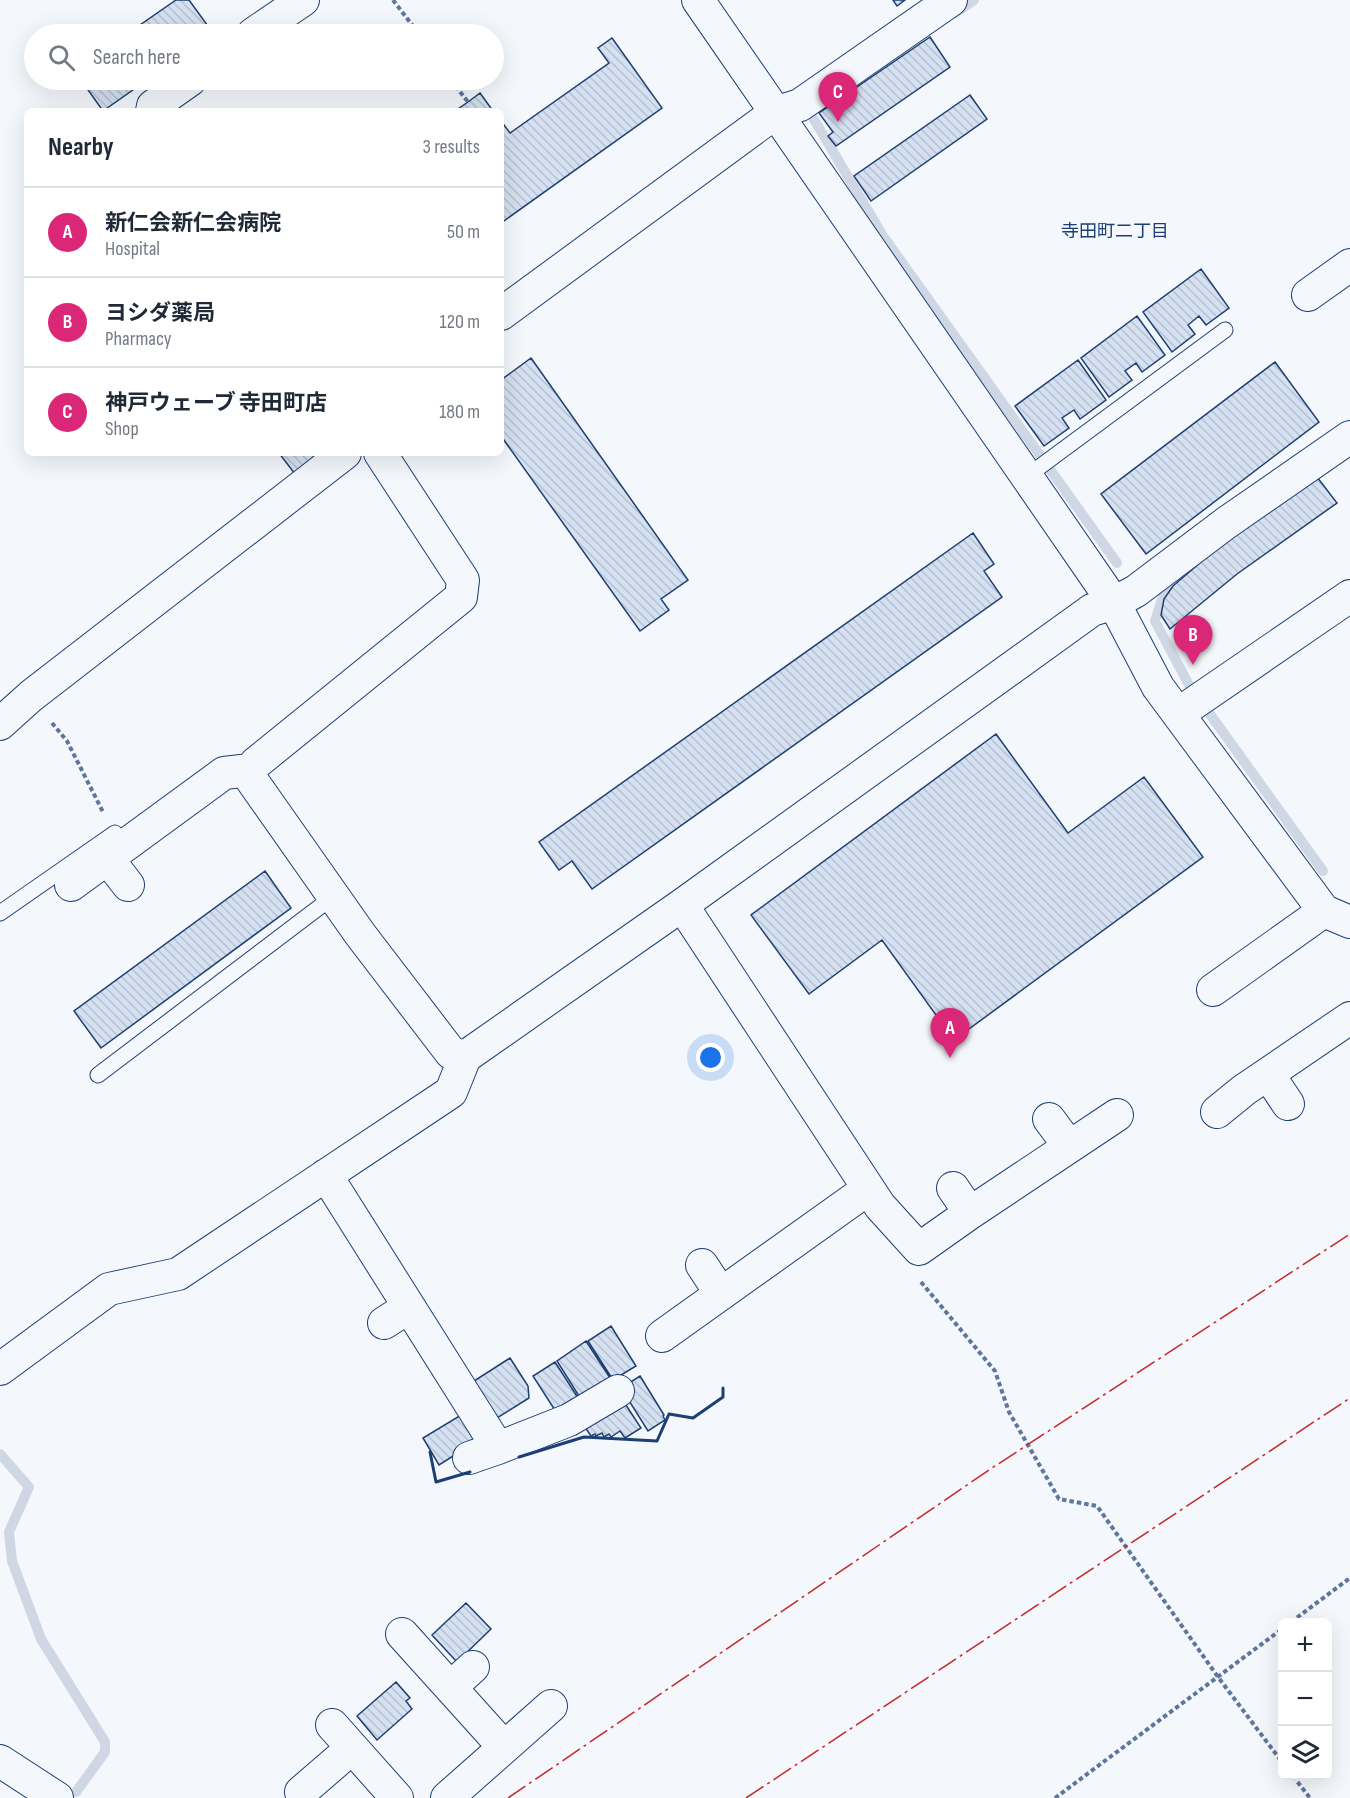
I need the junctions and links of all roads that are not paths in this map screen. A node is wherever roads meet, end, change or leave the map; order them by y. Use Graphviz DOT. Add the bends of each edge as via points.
graph roads {
  1 [pos="303,0"];
  2 [pos="698,0"];
  3 [pos="951,0"];
  4 [pos="268,24"];
  5 [pos="176,90"];
  6 [pos="153,108"];
  7 [pos="775,113"];
  8 [pos="1350,265"];
  9 [pos="1308,296"];
  10 [pos="504,312"];
  11 [pos="1225,330"];
  12 [pos="1350,437"];
  13 [pos="341,456"];
  14 [pos="382,456"];
  15 [pos="1039,467"];
  16 [pos="1350,596"];
  17 [pos="1114,603"];
  18 [pos="1191,705"];
  19 [pos="0,724"];
  20 [pos="250,770"];
  21 [pos="111,846"];
  22 [pos="71,885"];
  23 [pos="128,885"];
  24 [pos="334,896"];
  25 [pos="682,905"];
  26 [pos="0,913"];
  27 [pos="1337,917"];
  28 [pos="1213,990"];
  29 [pos="1350,1018"];
  30 [pos="465,1057"];
  31 [pos="1268,1074"];
  32 [pos="98,1075"];
  33 [pos="1288,1104"];
  34 [pos="1217,1112"];
  35 [pos="1117,1115"];
  36 [pos="1049,1119"];
  37 [pos="1069,1146"];
  38 [pos="326,1175"];
  39 [pos="868,1189"];
  40 [pos="702,1265"];
  41 [pos="721,1294"];
  42 [pos="662,1336"];
  43 [pos="0,1369"];
  44 [pos="618,1391"];
  45 [pos="498,1448"];
  46 [pos="469,1458"];
  47 [pos="402,1634"];
  48 [pos="551,1706"];
  49 [pos="504,1747"];
  50 [pos="0,1761"];
  51 [pos="24,1789"];
  52 [pos="301,1792"];
  53 [pos="57,1798"];
  54 [pos="397,1798"];
  55 [pos="447,1798"];
  1 -- 4 [label="street"];
  2 -- 7 [label="street"];
  3 -- 7 [label="street" via="800,105"];
  5 -- 6 [label="street"];
  7 -- 10 [label="street"];
  7 -- 15 [label="street"];
  8 -- 9 [label="street"];
  11 -- 15 [label="lane"];
  12 -- 17 [label="street"];
  13 -- 19 [label="street"];
  14 -- 20 [label="street" via="463,580 461,597"];
  15 -- 17 [label="street"];
  16 -- 18 [label="street"];
  17 -- 18 [label="street" via="1158,687"];
  17 -- 25 [label="street" via="1092,609"];
  18 -- 27 [label="street"];
  20 -- 21 [label="street" via="224,773"];
  20 -- 24 [label="street" via="251,779"];
  21 -- 22 [label="street"];
  21 -- 23 [label="street"];
  21 -- 26 [label="lane"];
  24 -- 30 [label="street" via="451,1053"];
  24 -- 32 [label="lane"];
  25 -- 30 [label="street"];
  25 -- 39 [label="street"];
  27 -- 28 [label="street"];
  29 -- 31 [label="street"];
  30 -- 38 [label="street" via="451,1092"];
  31 -- 33 [label="street"];
  31 -- 34 [label="street"];
  35 -- 37 [label="street"];
  36 -- 37 [label="street"];
  37 -- 39 [label="street" via="961,1200 919,1249"];
  38 -- 43 [label="street" via="178,1274 109,1289"];
  38 -- 45 [label="street" via="396,1315"];
  39 -- 41 [label="street"];
  40 -- 41 [label="street"];
  41 -- 42 [label="street"];
  44 -- 45 [label="street" via="569,1420"];
  45 -- 46 [label="street"];
  47 -- 49 [label="street" via="462,1677"];
  48 -- 49 [label="street"];
  49 -- 55 [label="street"];
  50 -- 51 [label="street"];
  51 -- 53 [label="street"];
  52 -- 54 [label="street" via="342,1736"];
}
